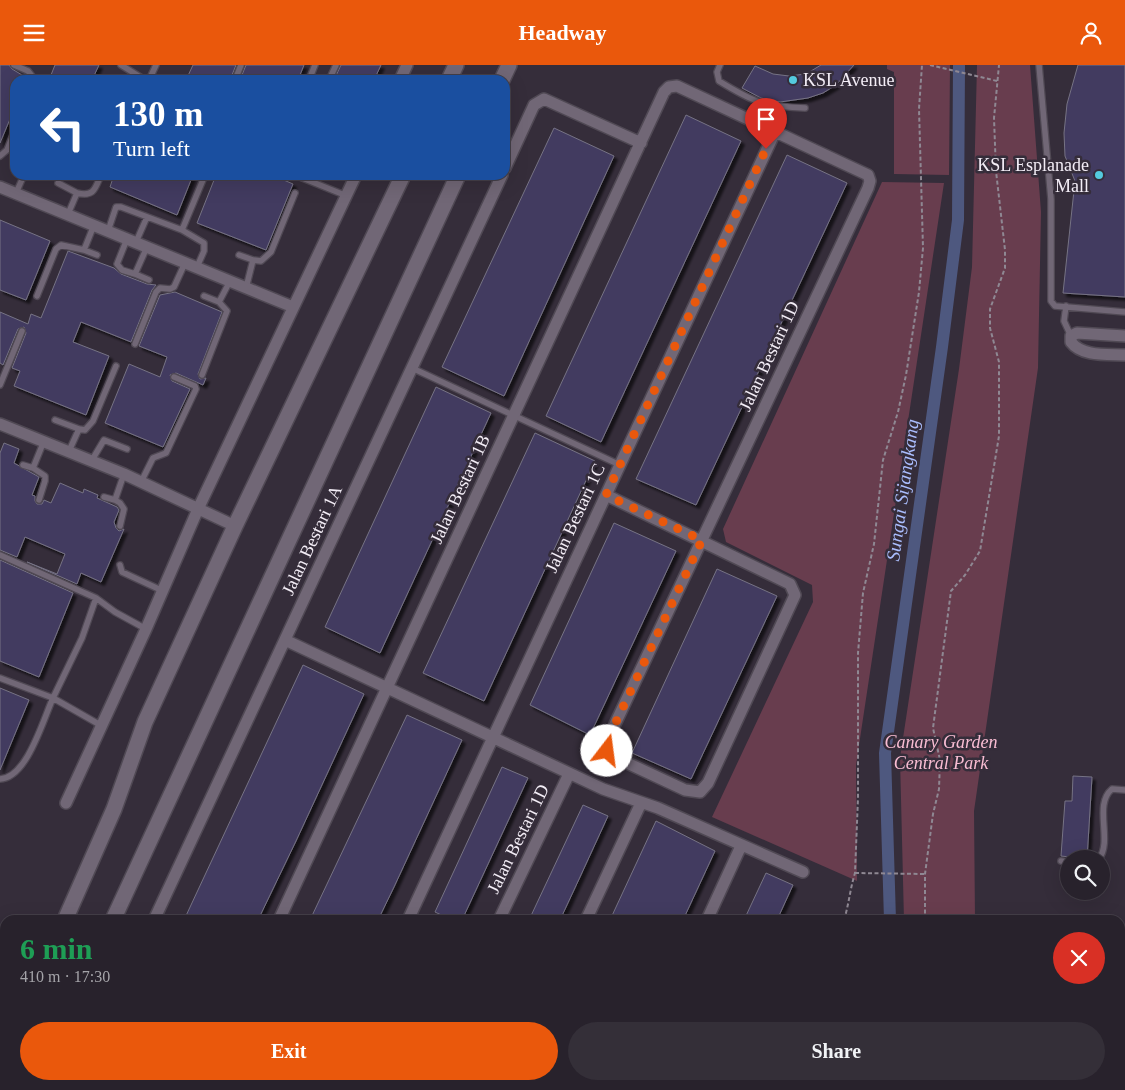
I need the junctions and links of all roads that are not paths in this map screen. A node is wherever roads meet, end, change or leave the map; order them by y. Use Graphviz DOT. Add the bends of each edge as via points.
graph roads {
  1 [pos="14,65"];
  2 [pos="121,65"];
  3 [pos="720,65"];
  4 [pos="1039,65"];
  5 [pos="31,75"];
  6 [pos="137,75"];
  7 [pos="804,108"];
  8 [pos="775,131"];
  9 [pos="10,142"];
  10 [pos="641,143"];
  11 [pos="0,156"];
  12 [pos="510,157"];
  13 [pos="22,180"];
  14 [pos="99,180"];
  15 [pos="203,180"];
  16 [pos="307,180"];
  17 [pos="354,180"];
  18 [pos="401,180"];
  19 [pos="456,180"];
  20 [pos="500,180"];
  21 [pos="58,183"];
  22 [pos="0,187"];
  23 [pos="16,193"];
  24 [pos="77,193"];
  25 [pos="295,193"];
  26 [pos="346,196"];
  27 [pos="68,214"];
  28 [pos="147,217"];
  29 [pos="94,225"];
  30 [pos="182,230"];
  31 [pos="108,231"];
  32 [pos="137,243"];
  33 [pos="84,250"];
  34 [pos="97,255"];
  35 [pos="239,255"];
  36 [pos="253,260"];
  37 [pos="185,263"];
  38 [pos="197,267"];
  39 [pos="135,274"];
  40 [pos="149,280"];
  41 [pos="230,281"];
  42 [pos="246,288"];
  43 [pos="37,296"];
  44 [pos="204,296"];
  45 [pos="219,302"];
  46 [pos="293,307"];
  47 [pos="1066,307"];
  48 [pos="1125,312"];
  49 [pos="22,331"];
  50 [pos="1072,336"];
  51 [pos="1125,336"];
  52 [pos="135,344"];
  53 [pos="1125,355"];
  54 [pos="116,366"];
  55 [pos="412,368"];
  56 [pos="202,375"];
  57 [pos="174,377"];
  58 [pos="0,385"];
  59 [pos="514,415"];
  60 [pos="55,420"];
  61 [pos="0,424"];
  62 [pos="79,429"];
  63 [pos="44,441"];
  64 [pos="127,449"];
  65 [pos="69,451"];
  66 [pos="92,460"];
  67 [pos="23,465"];
  68 [pos="620,465"];
  69 [pos="33,468"];
  70 [pos="124,474"];
  71 [pos="141,482"];
  72 [pos="606,495"];
  73 [pos="104,497"];
  74 [pos="39,500"];
  75 [pos="115,500"];
  76 [pos="198,509"];
  77 [pos="120,526"];
  78 [pos="235,526"];
  79 [pos="702,540"];
  80 [pos="0,555"];
  81 [pos="120,565"];
  82 [pos="163,591"];
  83 [pos="96,598"];
  84 [pos="146,629"];
  85 [pos="285,640"];
  86 [pos="0,678"];
  87 [pos="387,687"];
  88 [pos="53,698"];
  89 [pos="103,726"];
  90 [pos="492,738"];
  91 [pos="569,774"];
  92 [pos="0,779"];
  93 [pos="1125,790"];
  94 [pos="66,803"];
  95 [pos="642,803"];
  96 [pos="741,846"];
  97 [pos="1102,850"];
  98 [pos="803,872"];
  99 [pos="67,915"];
  100 [pos="115,915"];
  101 [pos="156,915"];
  102 [pos="281,915"];
  103 [pos="410,915"];
  104 [pos="501,915"];
  105 [pos="588,915"];
  106 [pos="709,915"];
  1 -- 5 [label="lane"];
  2 -- 6 [label="lane"];
  3 -- 7 [label="lane" via="716,72 720,81 745,97 774,107"];
  4 -- 47 [label="lane" via="1051,199 1051,301"];
  8 -- 10 [label="street, Jalan Bestari 1B" via="677,86 669,87 664,93"];
  8 -- 68 [label="street, Jalan Bestari 1C"];
  8 -- 79 [label="street, Jalan Bestari 1D" via="868,175 870,181"];
  9 -- 11 [label="lane"];
  10 -- 12 [label="street" via="544,99 534,105"];
  10 -- 59 [label="street, Jalan Bestari 1B"];
  13 -- 23 [label="lane"];
  14 -- 24 [label="lane" via="93,193"];
  15 -- 30 [label="lane"];
  16 -- 26 [label="lane"];
  17 -- 26 [label="street"];
  18 -- 78 [label="street"];
  19 -- 100 [label="street"];
  20 -- 55 [label="street, Jalan Bestari 1A"];
  21 -- 24 [label="lane"];
  22 -- 23 [label="street"];
  23 -- 27 [label="street"];
  24 -- 27 [label="lane"];
  25 -- 36 [label="lane" via="271,251 261,261"];
  26 -- 46 [label="street"];
  27 -- 29 [label="street"];
  28 -- 30 [label="lane"];
  28 -- 31 [label="lane" via="116,207"];
  28 -- 32 [label="lane"];
  29 -- 31 [label="street"];
  29 -- 33 [label="lane"];
  30 -- 38 [label="lane" via="204,243"];
  31 -- 32 [label="street"];
  32 -- 37 [label="street"];
  32 -- 39 [label="lane"];
  32 -- 39 [label="lane" via="118,264 122,270"];
  33 -- 34 [label="lane"];
  33 -- 43 [label="lane" via="66,245 56,249"];
  35 -- 36 [label="lane"];
  36 -- 42 [label="lane"];
  37 -- 38 [label="street"];
  37 -- 52 [label="lane" via="174,287 156,291"];
  38 -- 41 [label="street"];
  39 -- 40 [label="lane"];
  41 -- 42 [label="street"];
  41 -- 45 [label="lane"];
  42 -- 46 [label="street"];
  44 -- 45 [label="lane"];
  45 -- 56 [label="lane" via="227,311"];
  46 -- 76 [label="street"];
  47 -- 48 [label="lane"];
  47 -- 50 [label="lane" via="1064,321"];
  49 -- 58 [label="lane"];
  50 -- 51 [label="street" via="1087,333"];
  50 -- 53 [label="street" via="1071,342 1075,347 1085,352"];
  54 -- 62 [label="lane" via="89,427"];
  55 -- 59 [label="lane"];
  55 -- 85 [label="street, Jalan Bestari 1A"];
  57 -- 71 [label="lane" via="196,389 166,453 153,458"];
  59 -- 68 [label="lane"];
  59 -- 87 [label="street, Jalan Bestari 1B"];
  60 -- 62 [label="lane"];
  61 -- 63 [label="street"];
  62 -- 65 [label="lane"];
  63 -- 65 [label="street"];
  63 -- 69 [label="lane"];
  64 -- 66 [label="lane" via="104,440"];
  65 -- 66 [label="street"];
  66 -- 70 [label="street"];
  67 -- 69 [label="lane"];
  68 -- 72 [label="street, Jalan Bestari 1C"];
  69 -- 74 [label="lane" via="45,476"];
  70 -- 71 [label="street"];
  70 -- 75 [label="lane"];
  71 -- 76 [label="street"];
  72 -- 79 [label="street"];
  72 -- 90 [label="street, Jalan Bestari 1C"];
  73 -- 75 [label="lane"];
  75 -- 77 [label="lane" via="124,509"];
  76 -- 78 [label="street"];
  76 -- 82 [label="street"];
  78 -- 99 [label="street" via="145,723 114,809"];
  79 -- 79 [label="street, Jalan Bestari 1D" via="790,584 795,595 708,783 700,792 693,792 620,760 607,751 607,741"];
  80 -- 83 [label="lane"];
  81 -- 82 [label="lane" via="122,572"];
  82 -- 84 [label="street"];
  83 -- 84 [label="lane"];
  83 -- 88 [label="lane" via="82,638"];
  84 -- 89 [label="street"];
  85 -- 87 [label="street"];
  85 -- 101 [label="street, Jalan Bestari 1A"];
  86 -- 88 [label="lane"];
  87 -- 90 [label="street"];
  87 -- 102 [label="street, Jalan Bestari 1B"];
  88 -- 89 [label="lane"];
  88 -- 92 [label="lane" via="28,755 15,774"];
  89 -- 94 [label="street"];
  90 -- 91 [label="street"];
  90 -- 103 [label="street, Jalan Bestari 1C"];
  91 -- 95 [label="street"];
  91 -- 104 [label="street, Jalan Bestari 1D"];
  93 -- 97 [label="lane" via="1112,789 1106,797"];
  95 -- 96 [label="street"];
  95 -- 105 [label="street"];
  96 -- 98 [label="street"];
  96 -- 106 [label="street"];
}
